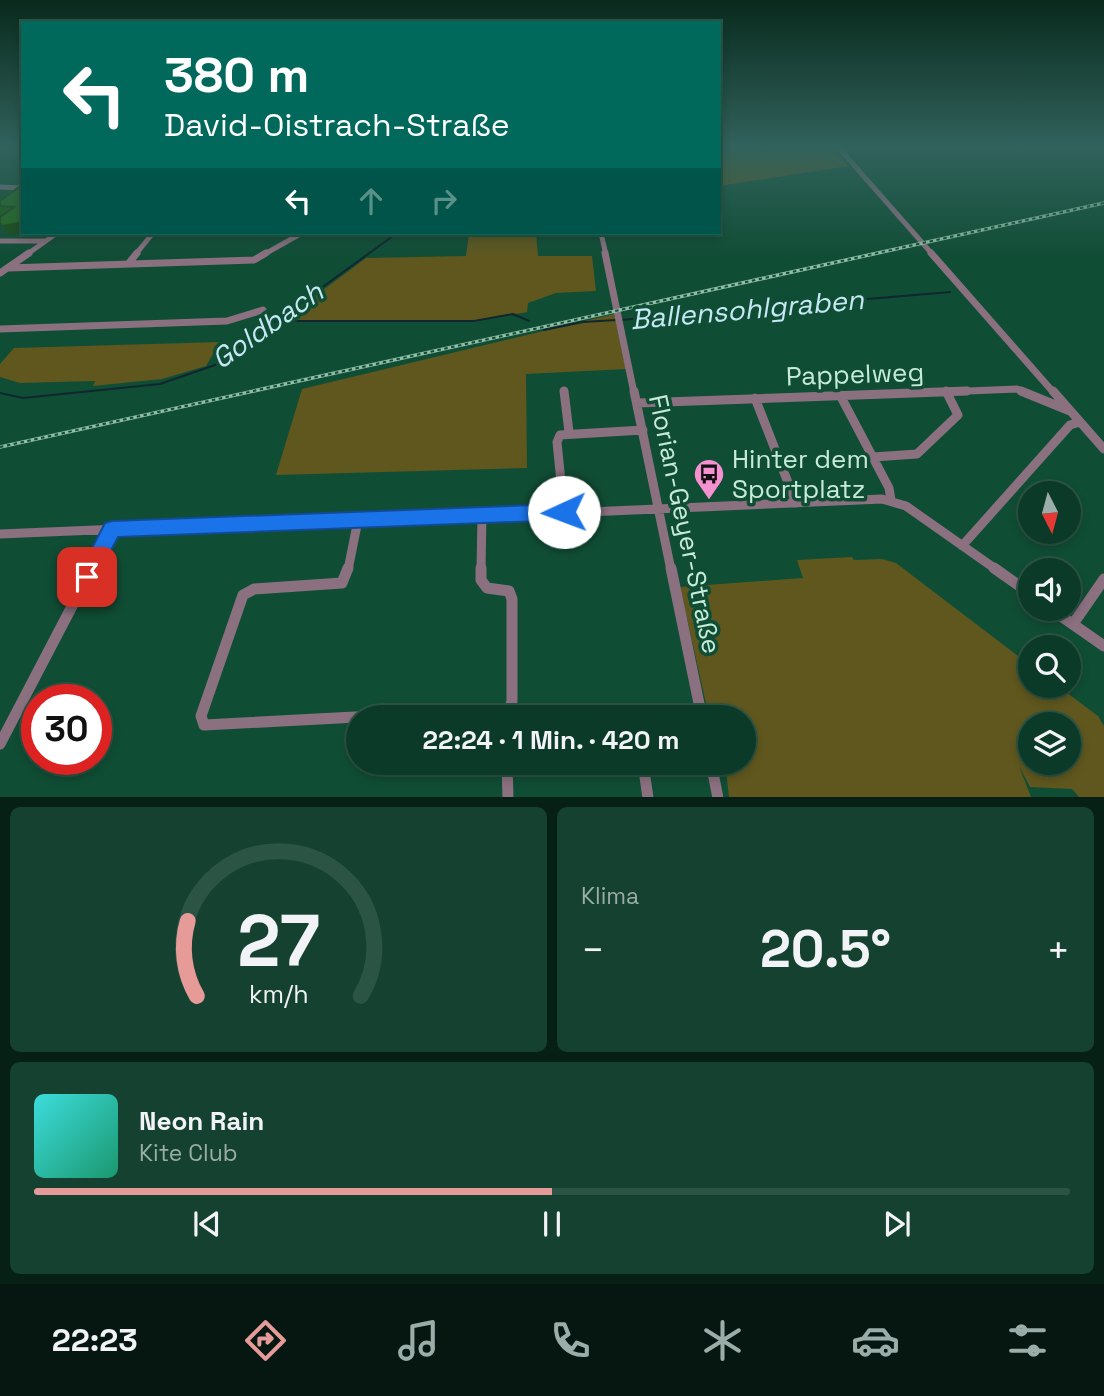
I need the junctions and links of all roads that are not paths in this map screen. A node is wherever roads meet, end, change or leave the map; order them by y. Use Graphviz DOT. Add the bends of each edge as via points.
graph roads {
  1 [pos="871,184"];
  2 [pos="0,187"];
  3 [pos="21,188"];
  4 [pos="54,235"];
  5 [pos="151,235"];
  6 [pos="298,235"];
  7 [pos="601,235"];
  8 [pos="0,241"];
  9 [pos="45,241"];
  10 [pos="128,264"];
  11 [pos="8,268"];
  12 [pos="0,273"];
  13 [pos="263,310"];
  14 [pos="0,328"];
  15 [pos="564,390"];
  16 [pos="946,391"];
  17 [pos="840,395"];
  18 [pos="755,398"];
  19 [pos="637,403"];
  20 [pos="1070,411"];
  21 [pos="1080,422"];
  22 [pos="643,430"];
  23 [pos="569,432"];
  24 [pos="1104,449"];
  25 [pos="873,457"];
  26 [pos="891,500"];
  27 [pos="796,503"];
  28 [pos="659,509"];
  29 [pos="564,512"];
  30 [pos="482,515"];
  31 [pos="358,520"];
  32 [pos="112,529"];
  33 [pos="1,535"];
  34 [pos="962,546"];
  35 [pos="1104,579"];
  36 [pos="1018,585"];
  37 [pos="1069,621"];
  38 [pos="1073,624"];
  39 [pos="1104,646"];
  40 [pos="511,705"];
  41 [pos="699,705"];
  42 [pos="346,719"];
  43 [pos="0,744"];
  44 [pos="507,775"];
  45 [pos="644,775"];
  46 [pos="713,775"];
  47 [pos="508,797"];
  48 [pos="648,797"];
  49 [pos="718,797"];
  1 -- 20 [label="street"];
  2 -- 3 [label="street"];
  4 -- 9 [label="street"];
  5 -- 10 [label="street"];
  6 -- 10 [label="street" via="254,260"];
  7 -- 19 [label="street, Florian-Geyer-Straße"];
  8 -- 9 [label="street"];
  9 -- 11 [label="street"];
  10 -- 11 [label="street"];
  11 -- 12 [label="street"];
  13 -- 14 [label="street" via="227,321"];
  15 -- 23 [label="street"];
  16 -- 17 [label="street, Pappelweg"];
  16 -- 20 [label="street, Pappelweg" via="1017,389"];
  16 -- 25 [label="street" via="958,415 922,451"];
  17 -- 18 [label="street, Pappelweg"];
  17 -- 25 [label="street"];
  18 -- 19 [label="street, Pappelweg"];
  18 -- 27 [label="street"];
  19 -- 22 [label="street, Florian-Geyer-Straße"];
  20 -- 21 [label="street"];
  21 -- 24 [label="street"];
  21 -- 34 [label="street" via="1070,425"];
  22 -- 23 [label="street"];
  22 -- 28 [label="street, Florian-Geyer-Straße"];
  23 -- 29 [label="street" via="557,442"];
  25 -- 26 [label="street"];
  26 -- 27 [label="street"];
  26 -- 34 [label="street"];
  27 -- 28 [label="street"];
  28 -- 29 [label="street"];
  28 -- 41 [label="street, Florian-Geyer-Straße"];
  29 -- 30 [label="street"];
  30 -- 31 [label="street"];
  30 -- 40 [label="street" via="481,580 487,588 509,591 512,599"];
  31 -- 32 [label="street"];
  31 -- 42 [label="street" via="342,583 254,589 243,595 201,716 204,725"];
  32 -- 33 [label="street"];
  32 -- 43 [label="street"];
  34 -- 36 [label="street"];
  35 -- 38 [label="street"];
  37 -- 38 [label="street"];
  38 -- 39 [label="street"];
  44 -- 47 [label="street"];
  45 -- 48 [label="street"];
  46 -- 49 [label="street"];
}
